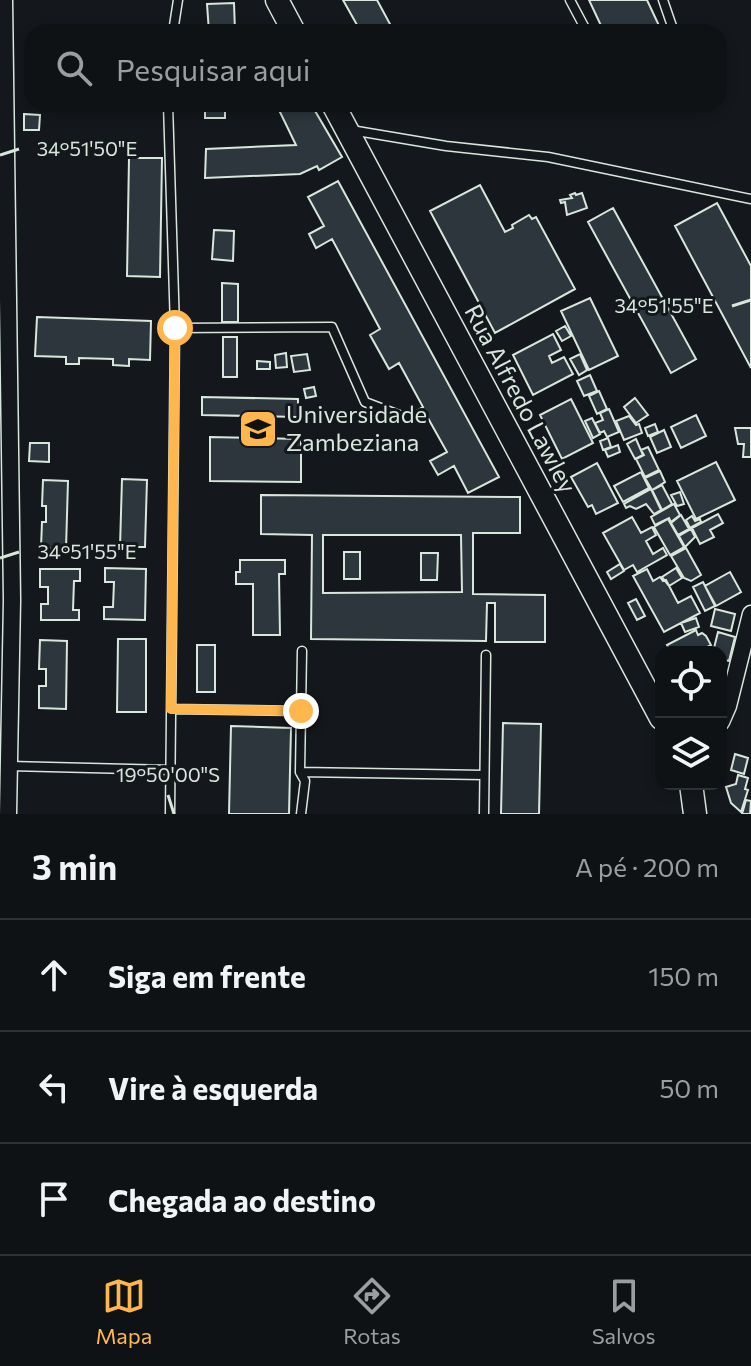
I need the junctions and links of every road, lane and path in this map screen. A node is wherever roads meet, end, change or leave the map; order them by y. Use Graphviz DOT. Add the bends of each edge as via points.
graph roads {
  1 [pos="4,0"];
  2 [pos="178,0"];
  3 [pos="277,0"];
  4 [pos="570,0"];
  5 [pos="663,0"];
  6 [pos="174,24"];
  7 [pos="290,24"];
  8 [pos="583,24"];
  9 [pos="671,24"];
  10 [pos="168,112"];
  11 [pos="337,112"];
  12 [pos="347,129"];
  13 [pos="751,199"];
  14 [pos="175,328"];
  15 [pos="399,415"];
  16 [pos="6,546"];
  17 [pos="751,614"];
  18 [pos="302,651"];
  19 [pos="486,655"];
  20 [pos="655,707"];
  21 [pos="171,709"];
  22 [pos="301,711"];
  23 [pos="723,718"];
  24 [pos="6,755"];
  25 [pos="171,770"];
  26 [pos="300,772"];
  27 [pos="484,775"];
  28 [pos="692,790"];
  29 [pos="8,814"];
  30 [pos="170,814"];
  31 [pos="301,814"];
  32 [pos="484,814"];
  33 [pos="695,814"];
  1 -- 16 [label="street"];
  2 -- 6 [label="lane"];
  3 -- 7 [label="main road"];
  4 -- 8 [label="lane"];
  5 -- 9 [label="lane"];
  10 -- 14 [label="lane"];
  11 -- 12 [label="main road, Rua Alfredo Lawley"];
  12 -- 13 [label="lane" via="548,157"];
  12 -- 20 [label="main road, Rua Alfredo Lawley"];
  14 -- 15 [label="lane" via="332,327 365,402"];
  14 -- 21 [label="lane"];
  16 -- 24 [label="street"];
  17 -- 23 [label="street"];
  18 -- 22 [label="lane"];
  19 -- 27 [label="lane"];
  21 -- 22 [label="lane"];
  21 -- 25 [label="lane"];
  22 -- 26 [label="lane"];
  24 -- 25 [label="lane"];
  24 -- 29 [label="street"];
  25 -- 30 [label="lane"];
  26 -- 27 [label="lane"];
  26 -- 31 [label="lane" via="305,781"];
  27 -- 32 [label="lane"];
  28 -- 33 [label="main road"];
}
